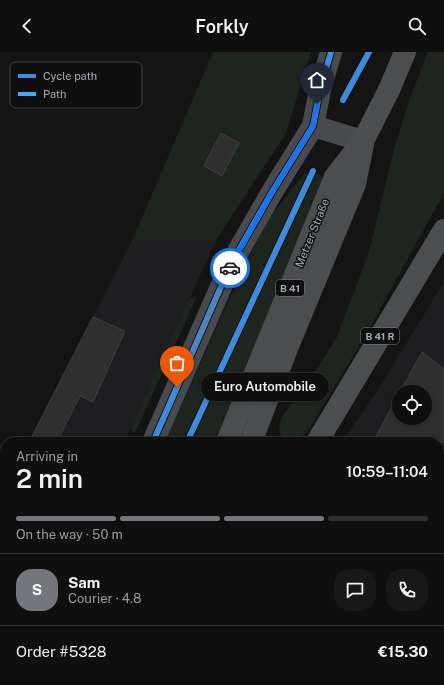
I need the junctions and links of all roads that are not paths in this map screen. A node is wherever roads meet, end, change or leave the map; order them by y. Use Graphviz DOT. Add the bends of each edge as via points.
graph roads {
  1 [pos="331,52"];
  2 [pos="405,52"];
  3 [pos="313,126"];
  4 [pos="363,140"];
  5 [pos="444,230"];
  6 [pos="155,437"];
  7 [pos="229,437"];
  8 [pos="253,437"];
  9 [pos="320,437"];
  1 -- 3 [label="street"];
  2 -- 4 [label="main road, Metzer Straße / B 41"];
  3 -- 4 [label="street"];
  3 -- 6 [label="street" via="232,264"];
  4 -- 7 [label="main road, Metzer Straße / B 41" via="335,177"];
  4 -- 8 [label="main road, Metzer Straße / B 41" via="355,184"];
  5 -- 9 [label="main road, B 41 R"];
}
